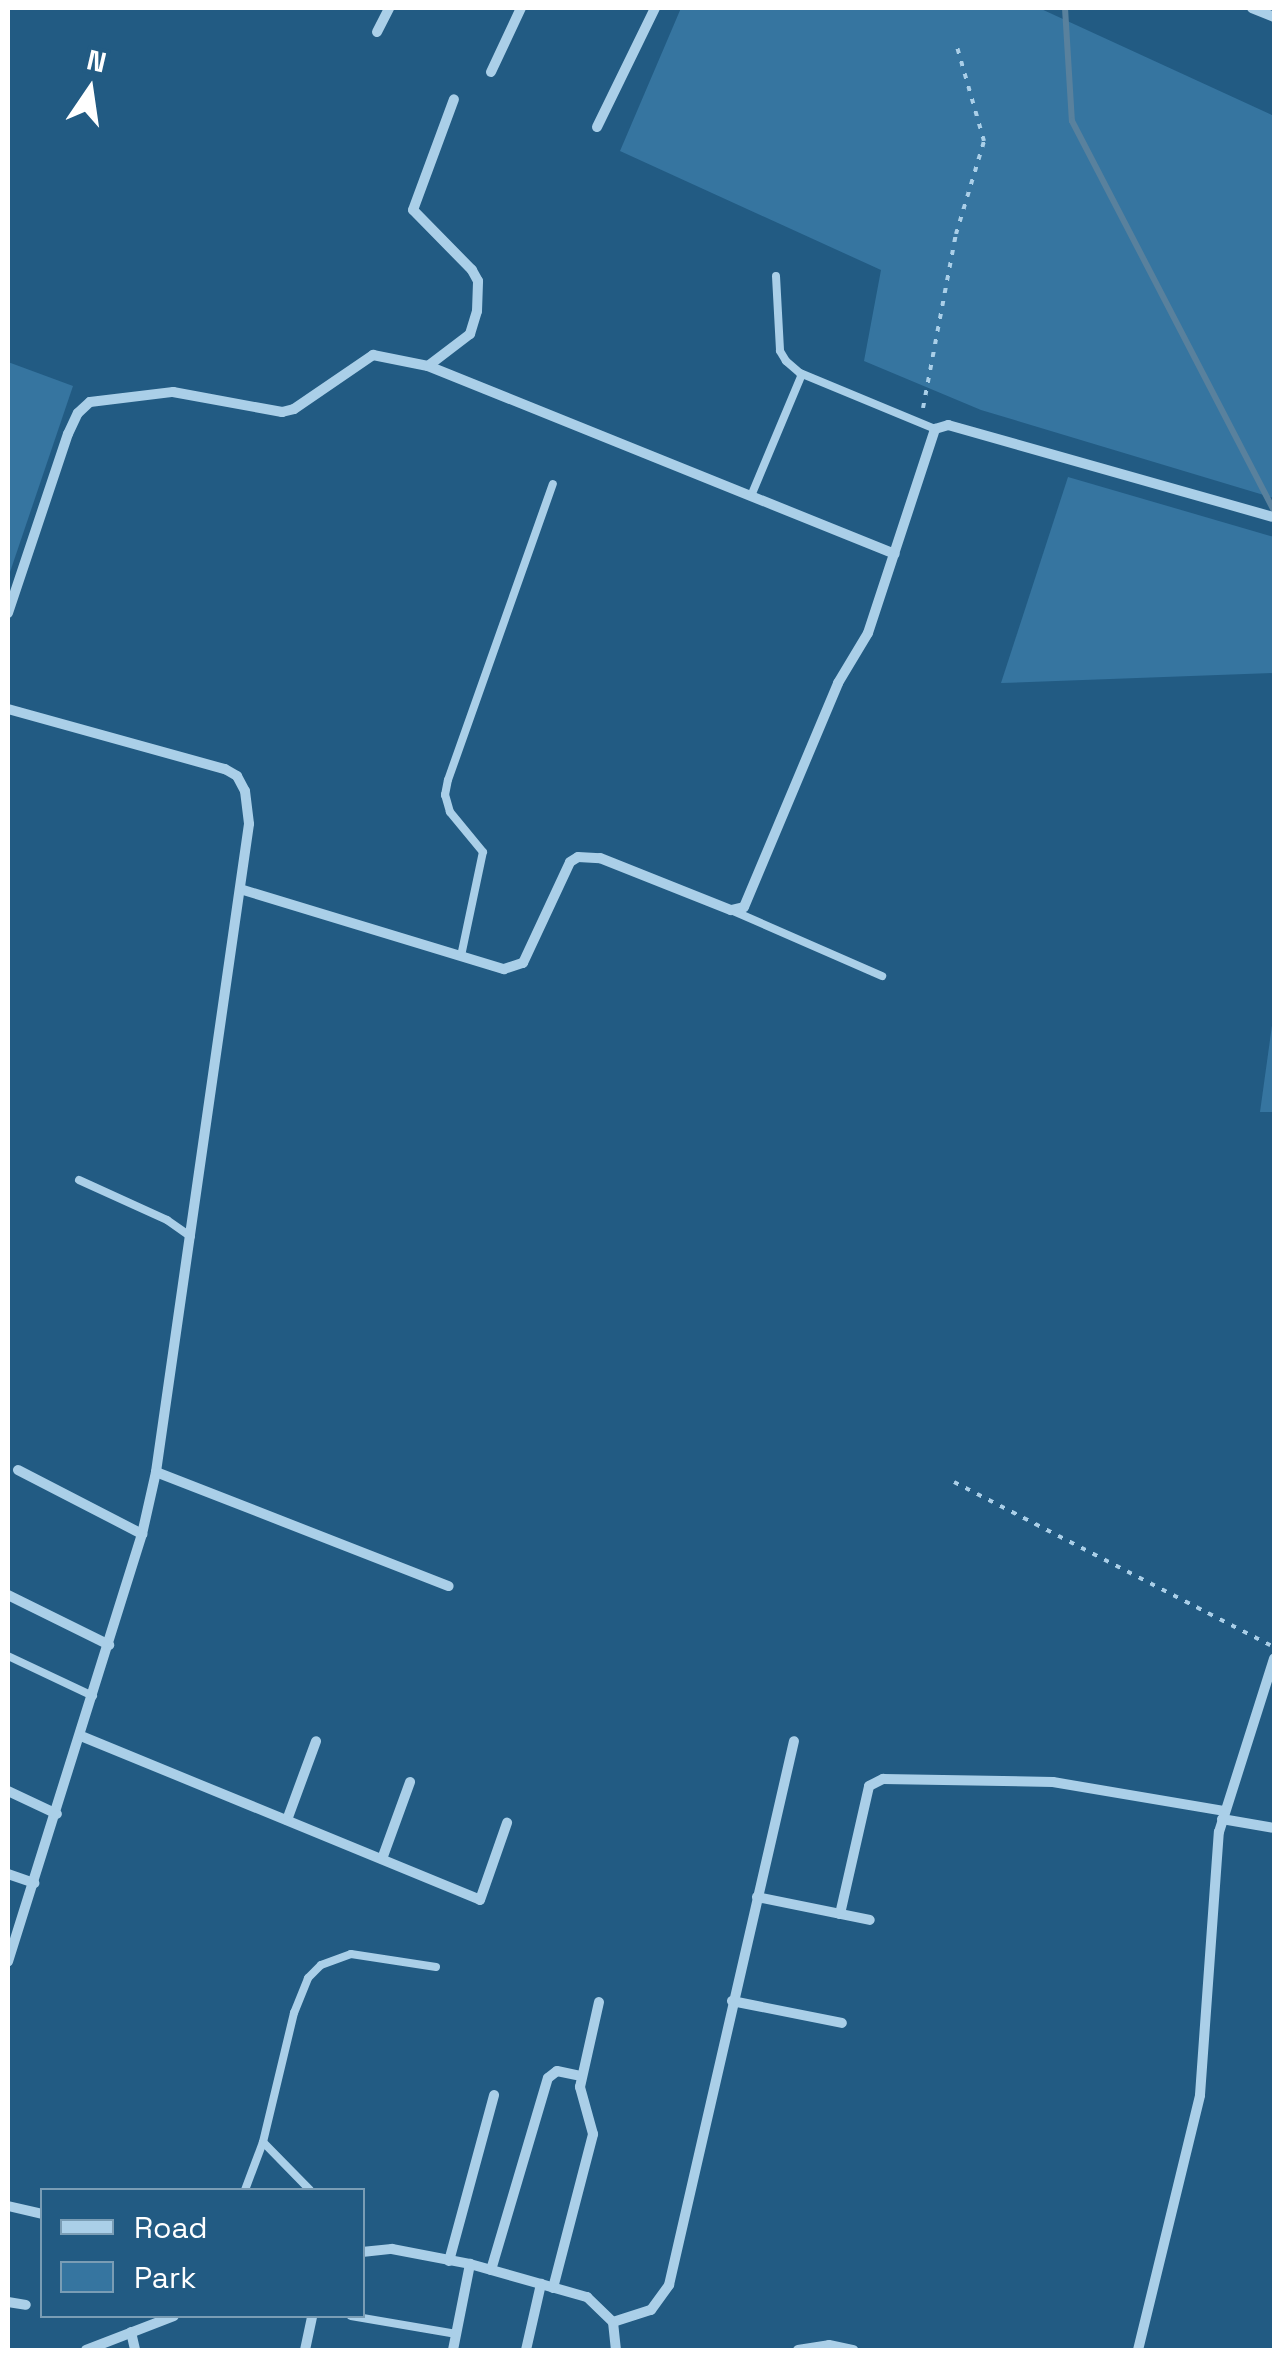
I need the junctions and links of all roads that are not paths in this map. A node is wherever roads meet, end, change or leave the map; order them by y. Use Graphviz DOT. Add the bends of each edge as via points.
graph roads {
  1 [pos="388,8"];
  2 [pos="521,8"];
  3 [pos="1252,8"];
  4 [pos="650,9"];
  5 [pos="1274,17"];
  6 [pos="377,32"];
  7 [pos="491,72"];
  8 [pos="454,99"];
  9 [pos="598,127"];
  10 [pos="776,276"];
  11 [pos="428,366"];
  12 [pos="802,374"];
  13 [pos="935,428"];
  14 [pos="552,484"];
  15 [pos="751,496"];
  16 [pos="1274,517"];
  17 [pos="895,554"];
  18 [pos="8,613"];
  19 [pos="8,709"];
  20 [pos="240,889"];
  21 [pos="731,910"];
  22 [pos="460,956"];
  23 [pos="882,976"];
  24 [pos="80,1180"];
  25 [pos="191,1237"];
  26 [pos="18,1470"];
  27 [pos="156,1472"];
  28 [pos="142,1534"];
  29 [pos="449,1586"];
  30 [pos="8,1595"];
  31 [pos="108,1645"];
  32 [pos="8,1656"];
  33 [pos="1274,1658"];
  34 [pos="93,1696"];
  35 [pos="81,1736"];
  36 [pos="316,1741"];
  37 [pos="794,1741"];
  38 [pos="410,1782"];
  39 [pos="8,1791"];
  40 [pos="57,1814"];
  41 [pos="1223,1815"];
  42 [pos="286,1820"];
  43 [pos="508,1822"];
  44 [pos="1274,1828"];
  45 [pos="382,1859"];
  46 [pos="8,1874"];
  47 [pos="34,1883"];
  48 [pos="757,1897"];
  49 [pos="840,1914"];
  50 [pos="870,1920"];
  51 [pos="8,1962"];
  52 [pos="436,1967"];
  53 [pos="732,2001"];
  54 [pos="600,2002"];
  55 [pos="842,2023"];
  56 [pos="581,2076"];
  57 [pos="494,2095"];
  58 [pos="263,2142"];
  59 [pos="246,2188"];
  60 [pos="308,2188"];
  61 [pos="8,2206"];
  62 [pos="40,2214"];
  63 [pos="365,2252"];
  64 [pos="448,2260"];
  65 [pos="470,2264"];
  66 [pos="491,2270"];
  67 [pos="547,2286"];
  68 [pos="8,2302"];
  69 [pos="26,2305"];
  70 [pos="169,2318"];
  71 [pos="312,2318"];
  72 [pos="363,2318"];
  73 [pos="613,2322"];
  74 [pos="131,2332"];
  75 [pos="456,2334"];
  76 [pos="86,2350"];
  77 [pos="135,2350"];
  78 [pos="306,2350"];
  79 [pos="453,2350"];
  80 [pos="526,2350"];
  81 [pos="616,2350"];
  82 [pos="798,2350"];
  83 [pos="853,2350"];
  84 [pos="1138,2350"];
  1 -- 6 [label="street"];
  2 -- 7 [label="street"];
  3 -- 5 [label="street"];
  4 -- 9 [label="street"];
  8 -- 11 [label="street" via="413,210 472,270 478,280 476,311 470,334"];
  10 -- 12 [label="lane" via="780,352"];
  11 -- 15 [label="street"];
  11 -- 18 [label="street" via="363,358 282,412 173,392 90,402 68,434"];
  12 -- 13 [label="lane"];
  12 -- 15 [label="lane"];
  13 -- 16 [label="street" via="948,425"];
  13 -- 17 [label="street"];
  14 -- 22 [label="lane" via="448,780 450,812 483,852"];
  15 -- 17 [label="street"];
  17 -- 21 [label="street" via="868,633 838,682 748,904"];
  19 -- 20 [label="street" via="236,776 249,824"];
  20 -- 22 [label="street"];
  20 -- 25 [label="street"];
  21 -- 22 [label="street" via="600,858 578,857 523,963 504,969"];
  21 -- 23 [label="lane"];
  24 -- 25 [label="lane"];
  25 -- 27 [label="street"];
  26 -- 28 [label="street"];
  27 -- 28 [label="street"];
  27 -- 29 [label="street"];
  28 -- 31 [label="street"];
  30 -- 31 [label="street"];
  31 -- 34 [label="street"];
  32 -- 34 [label="lane"];
  33 -- 41 [label="street"];
  34 -- 35 [label="street"];
  35 -- 40 [label="street"];
  35 -- 42 [label="street"];
  36 -- 42 [label="street"];
  37 -- 48 [label="street"];
  38 -- 45 [label="street"];
  39 -- 40 [label="street"];
  40 -- 47 [label="street"];
  41 -- 44 [label="street"];
  41 -- 49 [label="street" via="1054,1782 883,1779 869,1786"];
  41 -- 84 [label="street" via="1200,2096"];
  42 -- 45 [label="street"];
  43 -- 45 [label="street" via="480,1900"];
  46 -- 47 [label="street"];
  47 -- 51 [label="street"];
  48 -- 49 [label="street"];
  48 -- 53 [label="street"];
  49 -- 50 [label="street"];
  52 -- 58 [label="lane" via="351,1954 320,1965 300,1996"];
  53 -- 55 [label="street"];
  53 -- 73 [label="street" via="669,2286 651,2310"];
  54 -- 56 [label="street"];
  56 -- 66 [label="street" via="557,2072 548,2078"];
  56 -- 67 [label="street" via="592,2134"];
  57 -- 64 [label="street"];
  58 -- 59 [label="lane"];
  58 -- 60 [label="lane"];
  61 -- 62 [label="street"];
  63 -- 64 [label="street" via="392,2249"];
  64 -- 65 [label="street"];
  65 -- 66 [label="street"];
  65 -- 75 [label="street"];
  66 -- 67 [label="street"];
  67 -- 73 [label="street" via="587,2297"];
  67 -- 80 [label="street"];
  68 -- 69 [label="street"];
  70 -- 74 [label="street"];
  71 -- 78 [label="street"];
  72 -- 75 [label="lane"];
  73 -- 81 [label="street"];
  74 -- 76 [label="street"];
  74 -- 77 [label="street"];
  75 -- 79 [label="street"];
  82 -- 83 [label="street"];
}
